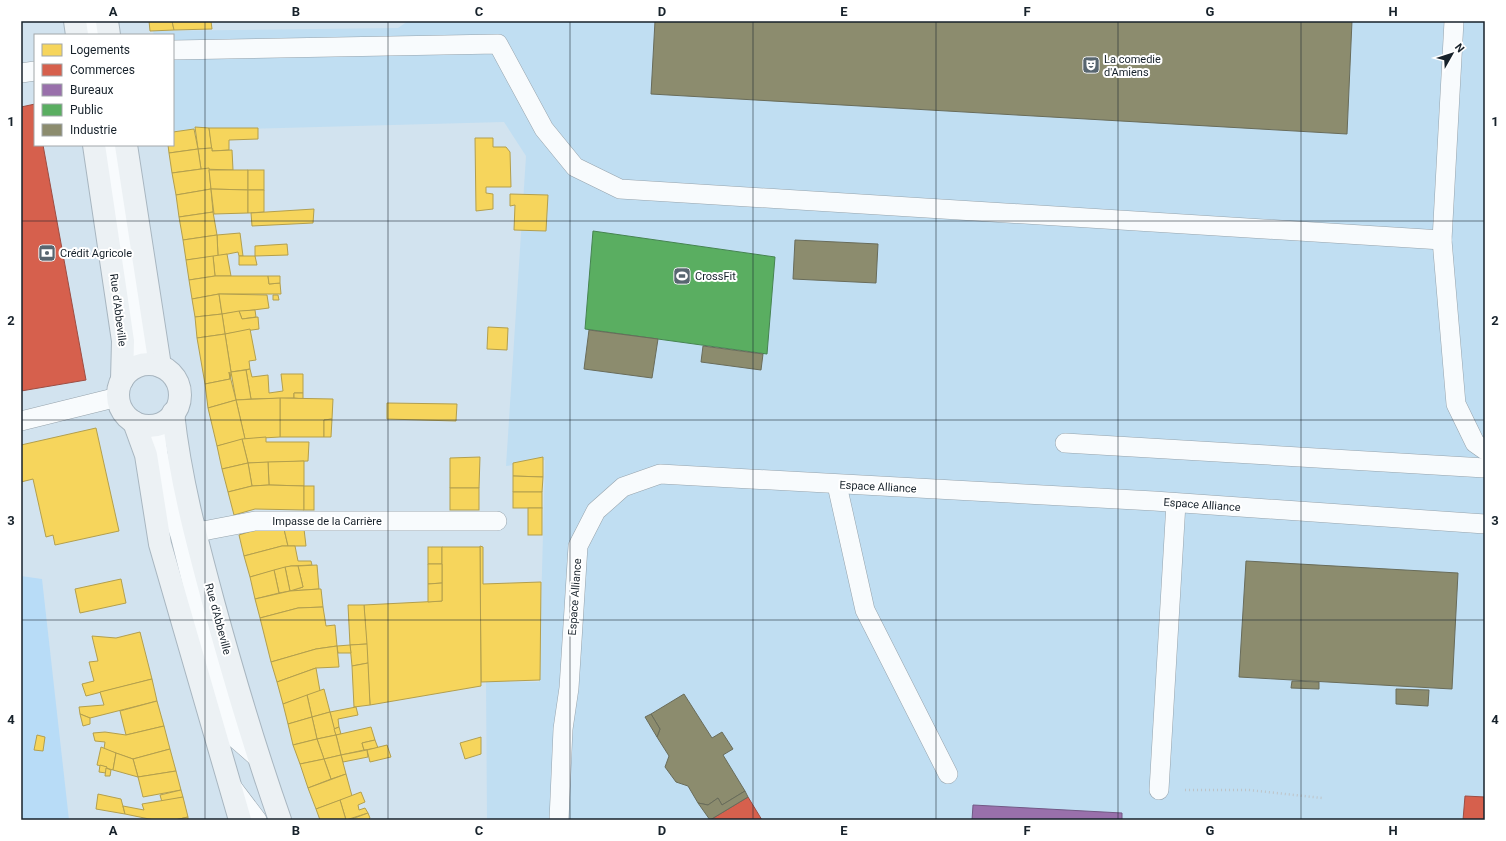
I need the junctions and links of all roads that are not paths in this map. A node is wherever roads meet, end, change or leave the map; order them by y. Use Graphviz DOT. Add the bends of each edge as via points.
graph roads {
  1 [pos="75,21"];
  2 [pos="90,21"];
  3 [pos="107,21"];
  4 [pos="1454,21"];
  5 [pos="77,34"];
  6 [pos="92,34"];
  7 [pos="109,34"];
  8 [pos="174,50"];
  9 [pos="34,71"];
  10 [pos="21,74"];
  11 [pos="94,146"];
  12 [pos="108,146"];
  13 [pos="126,146"];
  14 [pos="1442,240"];
  15 [pos="150,365"];
  16 [pos="120,388"];
  17 [pos="173,413"];
  18 [pos="21,421"];
  19 [pos="134,422"];
  20 [pos="155,425"];
  21 [pos="1065,442"];
  22 [pos="1485,450"];
  23 [pos="1485,468"];
  24 [pos="837,485"];
  25 [pos="1176,503"];
  26 [pos="497,521"];
  27 [pos="1485,524"];
  28 [pos="187,534"];
  29 [pos="160,544"];
  30 [pos="948,774"];
  31 [pos="228,781"];
  32 [pos="1159,790"];
  33 [pos="240,820"];
  34 [pos="257,820"];
  35 [pos="280,820"];
  36 [pos="559,820"];
  1 -- 5 [label="main road"];
  2 -- 6 [label="lane"];
  3 -- 7 [label="main road"];
  4 -- 14 [label="lane"];
  8 -- 14 [label="lane" via="498,44 544,129 575,167 620,189"];
  9 -- 10 [label="lane"];
  11 -- 16 [label="main road, Rue d'Abbeville" via="123,341"];
  12 -- 15 [label="lane"];
  13 -- 15 [label="main road"];
  14 -- 22 [label="lane" via="1456,404 1475,443"];
  15 -- 16 [label="main road" via="127,373"];
  15 -- 17 [label="main road" via="173,376 178,385 178,405"];
  16 -- 18 [label="lane"];
  16 -- 19 [label="main road" via="120,407"];
  17 -- 20 [label="main road"];
  17 -- 28 [label="main road, Rue d'Abbeville"];
  19 -- 20 [label="main road"];
  19 -- 29 [label="main road" via="146,455"];
  20 -- 28 [label="lane" via="168,499"];
  21 -- 23 [label="lane"];
  24 -- 25 [label="lane, Espace Alliance"];
  24 -- 30 [label="lane" via="865,610"];
  24 -- 36 [label="lane, Espace Alliance" via="660,474 623,487 596,511 578,546"];
  25 -- 27 [label="lane, Espace Alliance"];
  25 -- 32 [label="lane"];
  26 -- 28 [label="lane, Impasse de la Carrière" via="255,521"];
  28 -- 29 [label="lane, Impasse de la Carrière"];
  28 -- 35 [label="main road, Rue d'Abbeville"];
  29 -- 31 [label="main road"];
  31 -- 33 [label="main road"];
  31 -- 34 [label="lane"];
}
